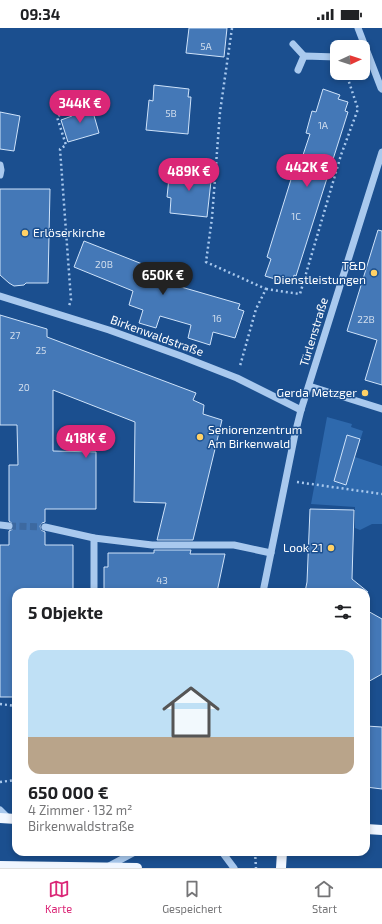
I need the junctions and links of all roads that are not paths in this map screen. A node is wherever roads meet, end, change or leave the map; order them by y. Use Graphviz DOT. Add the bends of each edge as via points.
graph roads {
  1 [pos="358,28"];
  2 [pos="361,40"];
  3 [pos="293,44"];
  4 [pos="304,56"];
  5 [pos="330,57"];
  6 [pos="370,66"];
  7 [pos="298,70"];
  8 [pos="382,89"];
  9 [pos="382,152"];
  10 [pos="0,165"];
  11 [pos="0,175"];
  12 [pos="0,296"];
  13 [pos="309,386"];
  14 [pos="382,409"];
  15 [pos="301,410"];
  16 [pos="0,525"];
  17 [pos="9,526"];
  18 [pos="45,527"];
  19 [pos="94,538"];
  20 [pos="271,553"];
  21 [pos="94,588"];
  22 [pos="264,588"];
  23 [pos="0,810"];
  24 [pos="8,818"];
  25 [pos="370,829"];
  26 [pos="382,830"];
  27 [pos="127,856"];
  28 [pos="225,856"];
  29 [pos="282,856"];
  30 [pos="0,866"];
  31 [pos="106,867"];
  32 [pos="137,868"];
  33 [pos="234,868"];
  34 [pos="281,868"];
  1 -- 2 [label="street"];
  3 -- 4 [label="street"];
  4 -- 5 [label="street"];
  4 -- 7 [label="street"];
  6 -- 8 [label="street"];
  9 -- 13 [label="street, Türlenstraße"];
  10 -- 11 [label="street"];
  12 -- 15 [label="street, Birkenwaldstraße" via="109,330 181,356 236,378"];
  13 -- 14 [label="street"];
  13 -- 15 [label="street, Türlenstraße"];
  15 -- 20 [label="street, Türlenstraße"];
  16 -- 17 [label="street"];
  18 -- 19 [label="street"];
  19 -- 20 [label="street" via="152,545 234,545"];
  19 -- 21 [label="street"];
  20 -- 22 [label="street, Türlenstraße"];
  23 -- 24 [label="street"];
  25 -- 26 [label="main road"];
  27 -- 31 [label="street"];
  28 -- 33 [label="street"];
  29 -- 34 [label="main road"];
  30 -- 31 [label="main road"];
  31 -- 32 [label="main road"];
}
